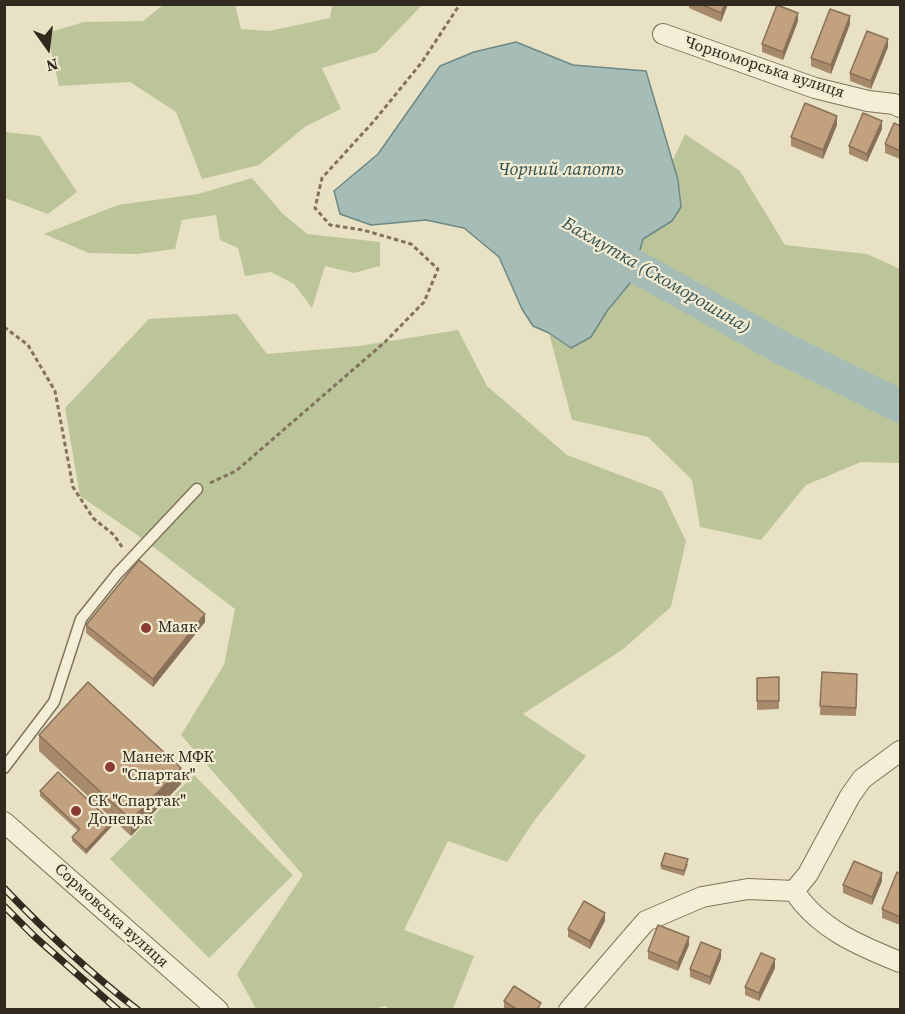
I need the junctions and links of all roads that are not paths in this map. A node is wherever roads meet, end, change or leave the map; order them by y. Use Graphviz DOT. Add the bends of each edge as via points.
graph roads {
  1 [pos="663,34"];
  2 [pos="898,101"];
  3 [pos="197,489"];
  4 [pos="900,750"];
  5 [pos="4,768"];
  6 [pos="4,822"];
  7 [pos="794,891"];
  8 [pos="900,962"];
  9 [pos="218,1010"];
  10 [pos="569,1010"];
  1 -- 2 [label="street, Чорноморська вулиця" via="815,88 868,101"];
  3 -- 5 [label="lane" via="81,619 54,702"];
  4 -- 7 [label="street" via="862,779 808,874"];
  6 -- 9 [label="street, Сормовська вулиця"];
  7 -- 8 [label="street" via="840,936"];
  7 -- 10 [label="street" via="748,889 702,897 646,921"];
}
